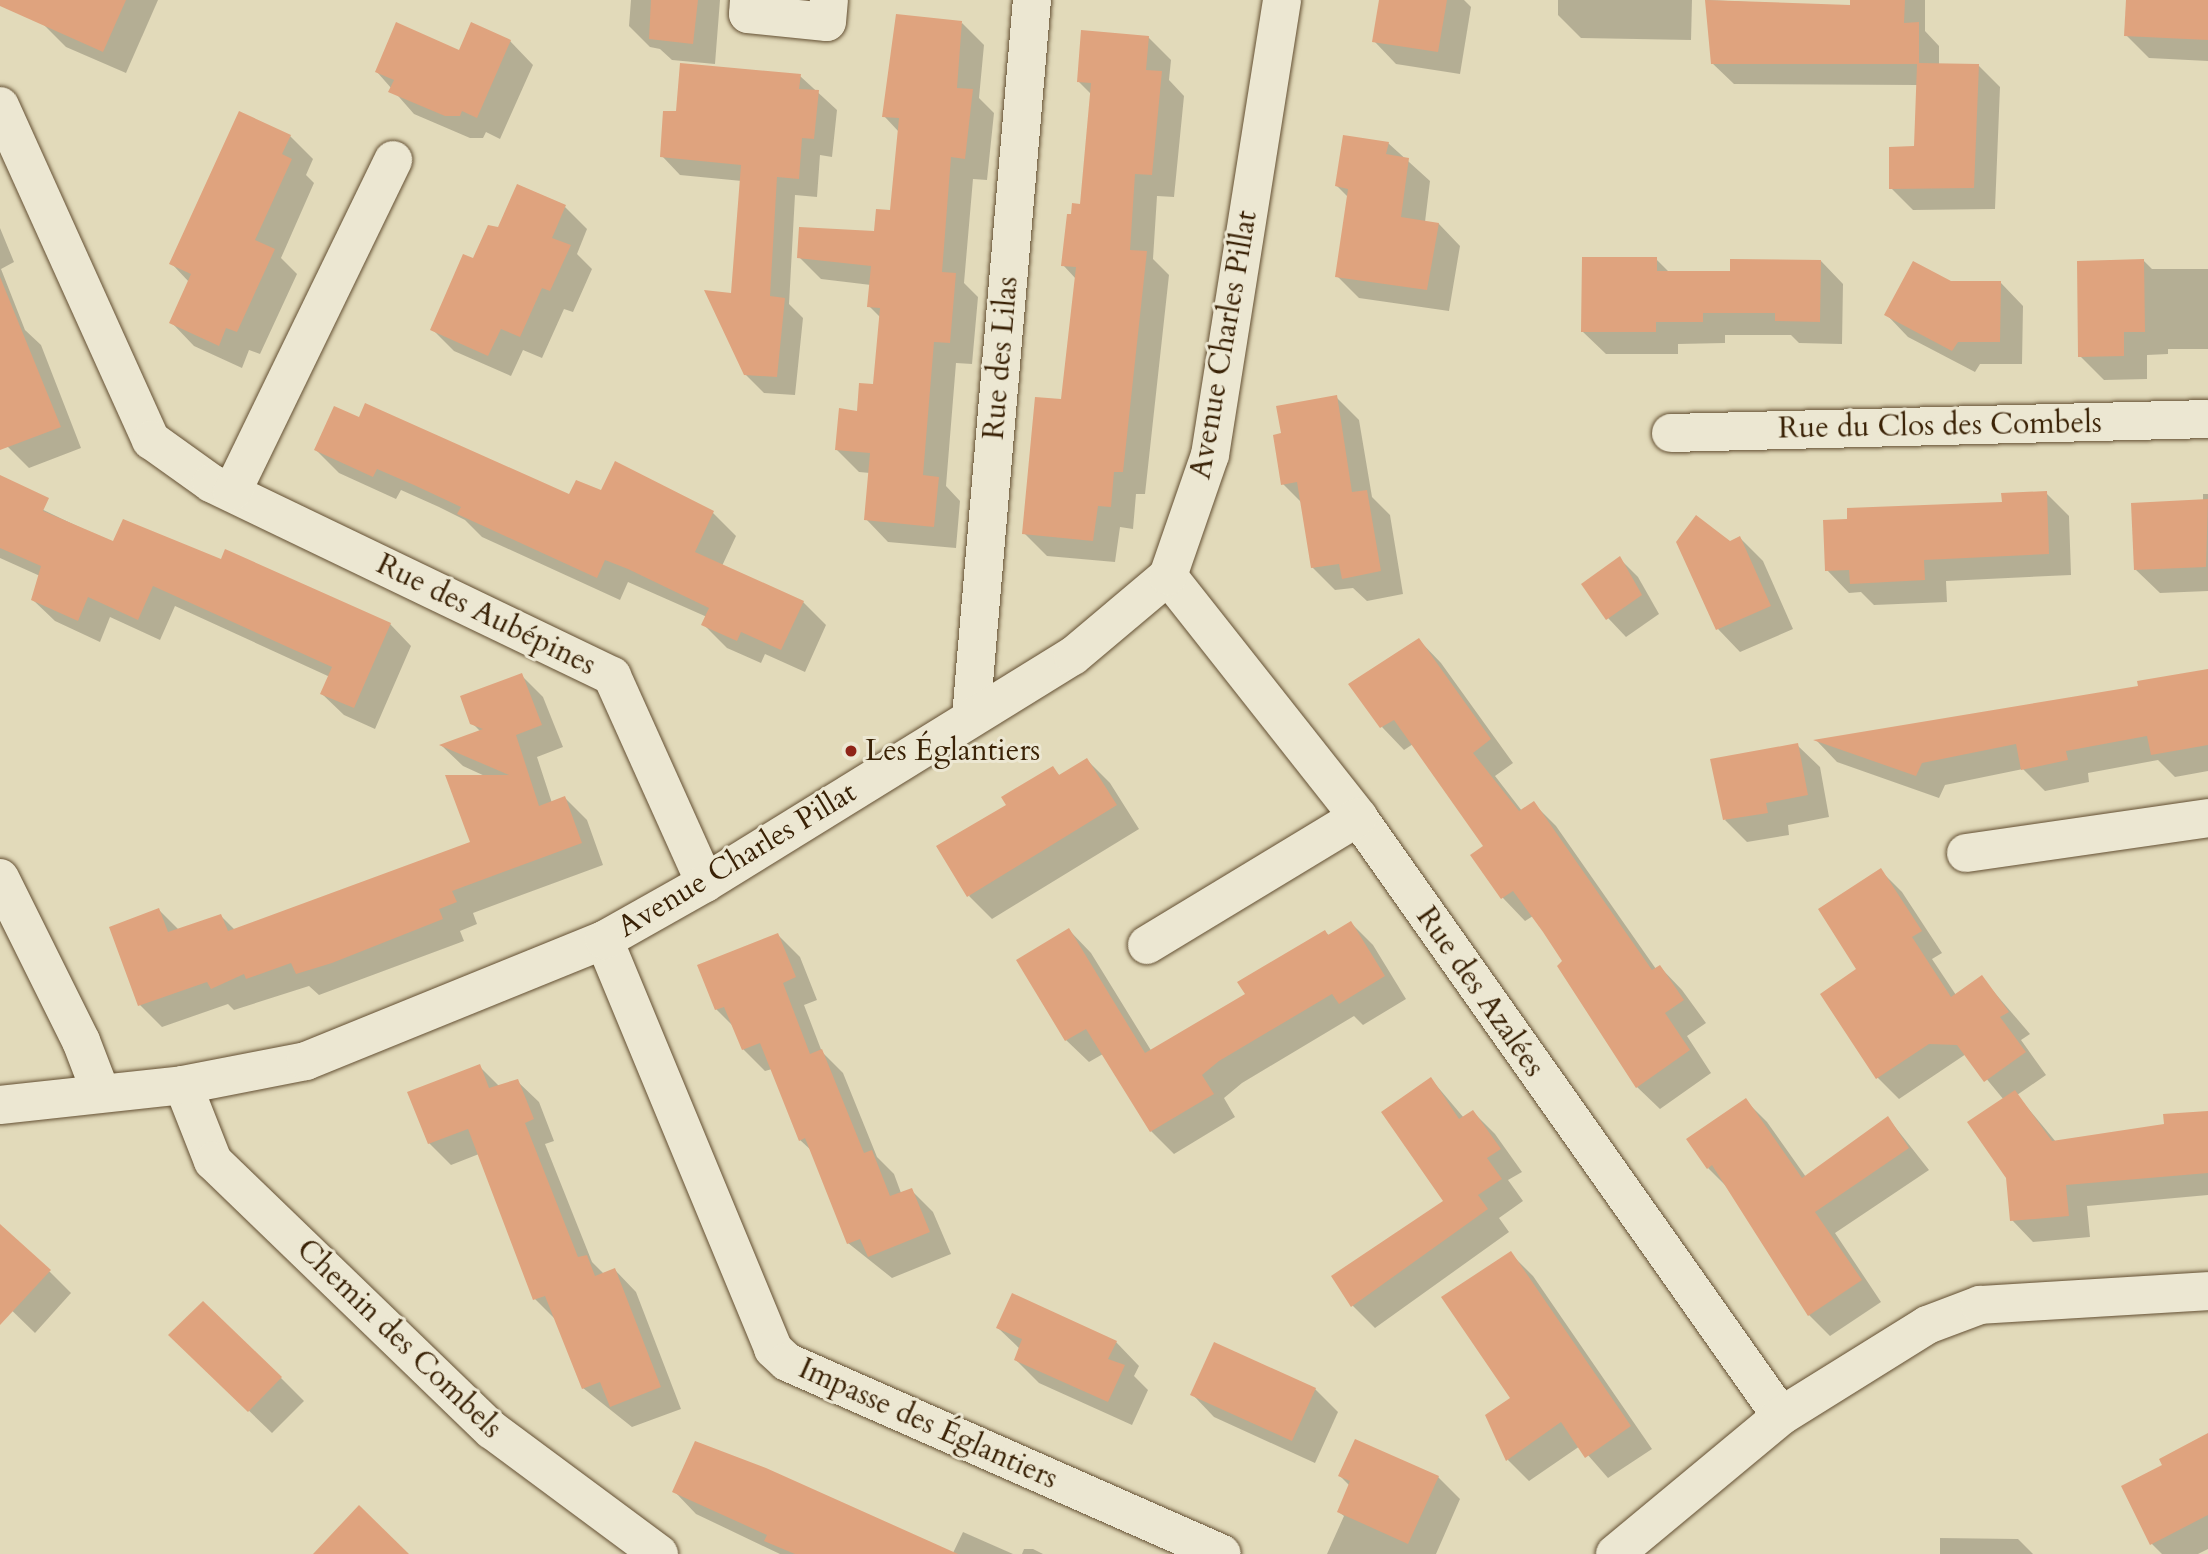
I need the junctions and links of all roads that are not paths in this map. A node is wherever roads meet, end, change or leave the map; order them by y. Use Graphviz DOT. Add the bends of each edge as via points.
graph roads {
  1 [pos="749,0"];
  2 [pos="829,0"];
  3 [pos="1032,0"];
  4 [pos="1275,1"];
  5 [pos="0,106"];
  6 [pos="393,160"];
  7 [pos="2208,419"];
  8 [pos="1671,433"];
  9 [pos="232,492"];
  10 [pos="1168,576"];
  11 [pos="971,717"];
  12 [pos="1358,817"];
  13 [pos="2208,818"];
  14 [pos="1966,853"];
  15 [pos="0,878"];
  16 [pos="705,883"];
  17 [pos="604,940"];
  18 [pos="1147,945"];
  19 [pos="183,1085"];
  20 [pos="101,1093"];
  21 [pos="0,1105"];
  22 [pos="2208,1291"];
  23 [pos="1780,1416"];
  24 [pos="659,1554"];
  25 [pos="1222,1554"];
  26 [pos="1615,1554"];
  1 -- 2 [label="street" via="748,14 827,22"];
  3 -- 11 [label="street, Rue des Lilas"];
  4 -- 10 [label="street, Avenue Charles Pillat" via="1210,455"];
  5 -- 9 [label="street, Rue des Aubépines" via="151,440"];
  6 -- 9 [label="street"];
  7 -- 8 [label="street, Rue du Clos des Combels"];
  9 -- 16 [label="street, Rue des Aubépines" via="612,676"];
  10 -- 11 [label="street, Avenue Charles Pillat" via="1073,656"];
  10 -- 12 [label="street, Rue des Azalées"];
  11 -- 16 [label="street, Avenue Charles Pillat"];
  12 -- 18 [label="street"];
  12 -- 23 [label="street, Rue des Azalées"];
  13 -- 14 [label="street"];
  15 -- 20 [label="street" via="81,1041"];
  16 -- 17 [label="street, Avenue Charles Pillat"];
  17 -- 19 [label="street, Avenue Charles Pillat" via="306,1061"];
  17 -- 25 [label="street, Impasse des Églantiers" via="773,1349 787,1362"];
  19 -- 20 [label="street, Avenue Charles Pillat"];
  19 -- 24 [label="street, Chemin des Combels" via="213,1161 492,1430"];
  20 -- 21 [label="street, Avenue Charles Pillat"];
  22 -- 23 [label="street" via="1980,1305 1927,1325"];
  23 -- 26 [label="street"];
}
